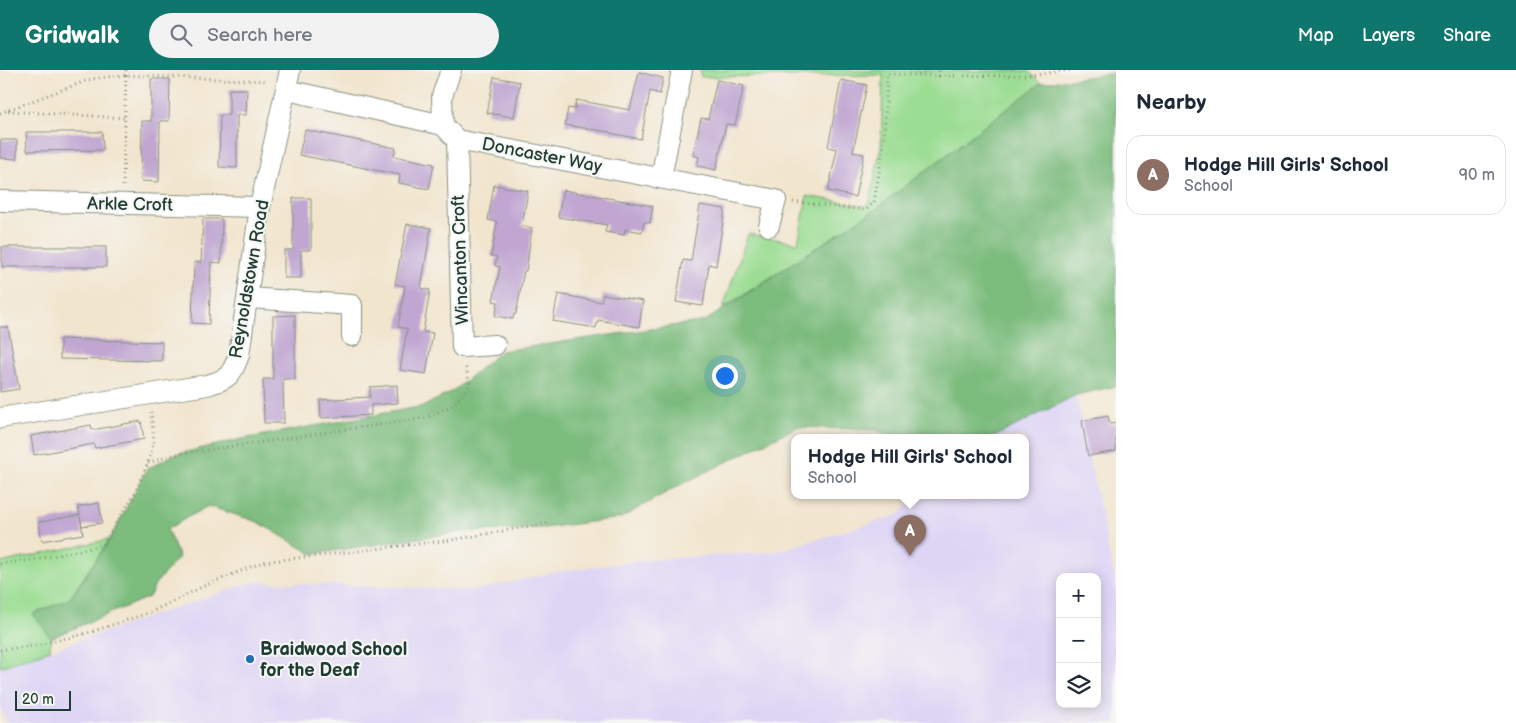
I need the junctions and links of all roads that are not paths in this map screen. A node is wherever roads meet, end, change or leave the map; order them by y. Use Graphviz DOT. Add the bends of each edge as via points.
graph roads {
  1 [pos="290,70"];
  2 [pos="451,70"];
  3 [pos="682,70"];
  4 [pos="287,90"];
  5 [pos="442,126"];
  6 [pos="456,140"];
  7 [pos="661,178"];
  8 [pos="0,201"];
  9 [pos="260,208"];
  10 [pos="769,226"];
  11 [pos="248,298"];
  12 [pos="352,336"];
  13 [pos="495,345"];
  14 [pos="0,418"];
  1 -- 4 [label="street, Reynoldstown Road"];
  2 -- 5 [label="street" via="442,96"];
  3 -- 7 [label="street"];
  4 -- 5 [label="street"];
  4 -- 9 [label="street, Reynoldstown Road"];
  5 -- 6 [label="street, Doncaster Way"];
  6 -- 7 [label="street, Doncaster Way"];
  6 -- 13 [label="street, Wincanton Croft" via="462,347"];
  7 -- 10 [label="street, Doncaster Way" via="776,200"];
  8 -- 9 [label="street, Arkle Croft"];
  9 -- 11 [label="street, Reynoldstown Road"];
  11 -- 12 [label="street" via="352,304"];
  11 -- 14 [label="street, Reynoldstown Road" via="239,355 232,373 223,381"];
}
